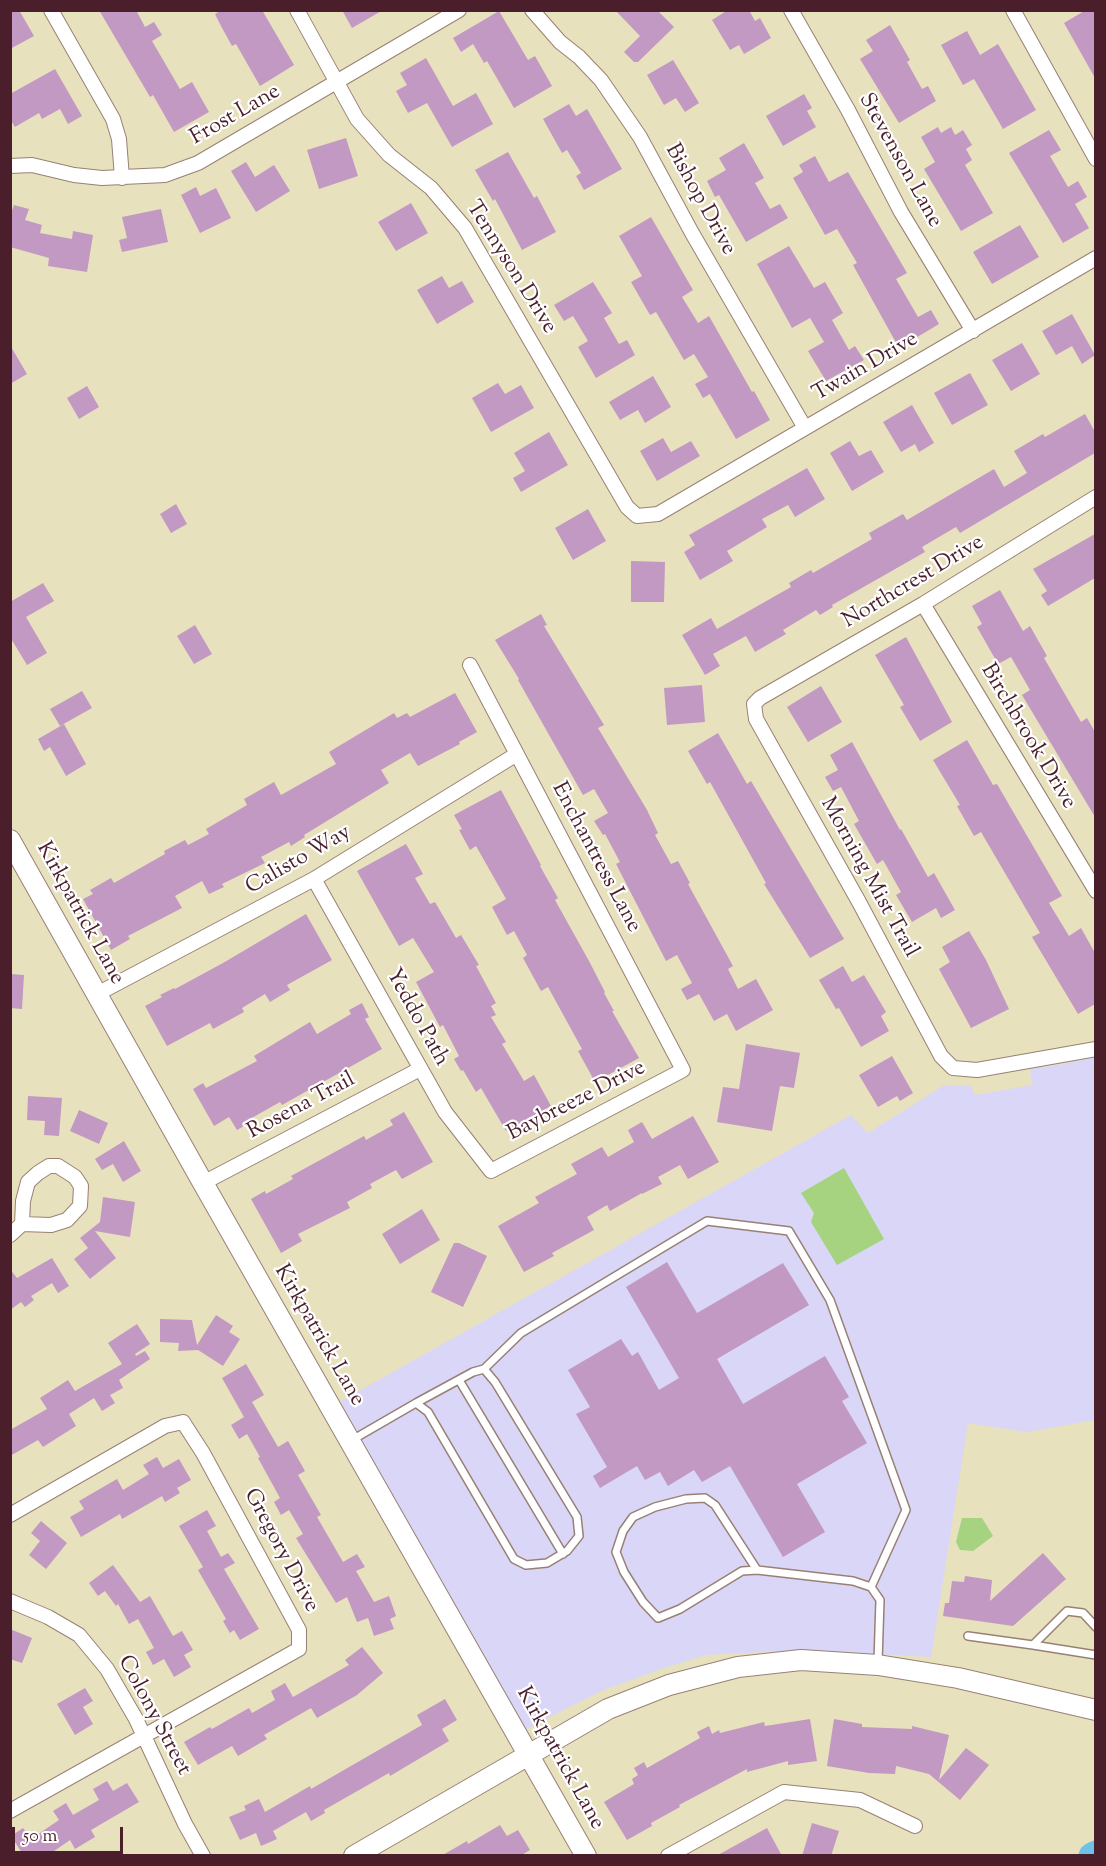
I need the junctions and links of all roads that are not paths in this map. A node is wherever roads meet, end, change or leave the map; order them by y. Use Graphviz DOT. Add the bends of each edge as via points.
graph roads {
  1 [pos="51,10"];
  2 [pos="297,10"];
  3 [pos="459,10"];
  4 [pos="532,10"];
  5 [pos="791,10"];
  6 [pos="1013,10"];
  7 [pos="336,83"];
  8 [pos="1095,159"];
  9 [pos="10,166"];
  10 [pos="122,178"];
  11 [pos="1095,258"];
  12 [pos="973,330"];
  13 [pos="805,429"];
  14 [pos="1095,497"];
  15 [pos="658,514"];
  16 [pos="923,604"];
  17 [pos="470,665"];
  18 [pos="754,704"];
  19 [pos="517,754"];
  20 [pos="10,840"];
  21 [pos="314,879"];
  22 [pos="1095,891"];
  23 [pos="97,994"];
  24 [pos="1095,1049"];
  25 [pos="420,1069"];
  26 [pos="683,1071"];
  27 [pos="490,1171"];
  28 [pos="203,1183"];
  29 [pos="22,1224"];
  30 [pos="10,1235"];
  31 [pos="484,1369"];
  32 [pos="459,1380"];
  33 [pos="416,1403"];
  34 [pos="350,1441"];
  35 [pos="10,1515"];
  36 [pos="563,1554"];
  37 [pos="758,1570"];
  38 [pos="871,1587"];
  39 [pos="10,1601"];
  40 [pos="1095,1627"];
  41 [pos="968,1636"];
  42 [pos="1033,1645"];
  43 [pos="1095,1655"];
  44 [pos="878,1665"];
  45 [pos="1095,1710"];
  46 [pos="143,1736"];
  47 [pos="528,1754"];
  48 [pos="10,1811"];
  49 [pos="915,1826"];
  50 [pos="203,1856"];
  51 [pos="354,1856"];
  52 [pos="586,1856"];
  53 [pos="668,1856"];
  1 -- 10 [label="street" via="113,119"];
  2 -- 7 [label="street, Tennyson Drive"];
  3 -- 7 [label="street, Frost Lane"];
  4 -- 13 [label="street, Bishop Drive" via="601,80 640,137"];
  5 -- 12 [label="street, Stevenson Lane" via="901,212"];
  6 -- 8 [label="street"];
  7 -- 10 [label="street, Frost Lane" via="198,163 165,175"];
  7 -- 15 [label="street, Tennyson Drive" via="377,143 431,188 465,228 627,507 637,516"];
  9 -- 10 [label="street, Frost Lane" via="32,165 74,175"];
  11 -- 12 [label="street, Twain Drive"];
  12 -- 13 [label="street, Twain Drive"];
  13 -- 15 [label="street, Twain Drive"];
  14 -- 16 [label="street, Northcrest Drive"];
  16 -- 18 [label="street, Northcrest Drive"];
  16 -- 22 [label="street, Birchbrook Drive"];
  17 -- 19 [label="street, Enchantress Lane"];
  18 -- 24 [label="street, Morning Mist Trail" via="756,719 941,1056 953,1068 977,1070"];
  19 -- 21 [label="street, Calisto Way"];
  19 -- 26 [label="street, Enchantress Lane"];
  20 -- 23 [label="street, Kirkpatrick Lane"];
  21 -- 23 [label="street, Calisto Way"];
  21 -- 25 [label="street, Yeddo Path"];
  23 -- 28 [label="street, Kirkpatrick Lane"];
  25 -- 27 [label="street, Yeddo Path" via="444,1112"];
  25 -- 28 [label="street, Rosena Trail"];
  26 -- 27 [label="street, Baybreeze Drive"];
  28 -- 34 [label="street, Kirkpatrick Lane"];
  29 -- 29 [label="street" via="51,1225 67,1220 80,1206 82,1196 75,1177 58,1166 38,1173 26,1188"];
  29 -- 30 [label="street"];
  31 -- 32 [label="lane"];
  31 -- 36 [label="lane" via="577,1517 579,1536"];
  31 -- 38 [label="lane" via="521,1333 707,1221 789,1231 830,1299 906,1510"];
  32 -- 33 [label="lane"];
  32 -- 36 [label="lane"];
  33 -- 34 [label="lane"];
  33 -- 36 [label="lane" via="428,1412 514,1559 526,1565 547,1563"];
  34 -- 47 [label="street, Kirkpatrick Lane"];
  35 -- 46 [label="street, Gregory Drive" via="165,1426 183,1422 203,1454 299,1630 299,1649"];
  37 -- 37 [label="lane" via="715,1505 705,1498 655,1507 633,1517 616,1552 643,1602 658,1617 680,1609 742,1571"];
  37 -- 38 [label="lane" via="853,1581"];
  38 -- 44 [label="lane" via="880,1600"];
  39 -- 46 [label="street, Colony Street" via="79,1635 107,1669"];
  40 -- 42 [label="lane" via="1083,1613 1067,1611"];
  41 -- 42 [label="lane"];
  42 -- 43 [label="lane"];
  44 -- 45 [label="street" via="958,1678"];
  44 -- 47 [label="street" via="801,1660 738,1667 669,1684 608,1709"];
  46 -- 48 [label="street, Gregory Drive"];
  46 -- 50 [label="street, Colony Street"];
  47 -- 51 [label="street"];
  47 -- 52 [label="street, Kirkpatrick Lane"];
  49 -- 53 [label="street" via="860,1800 784,1792"];
}
